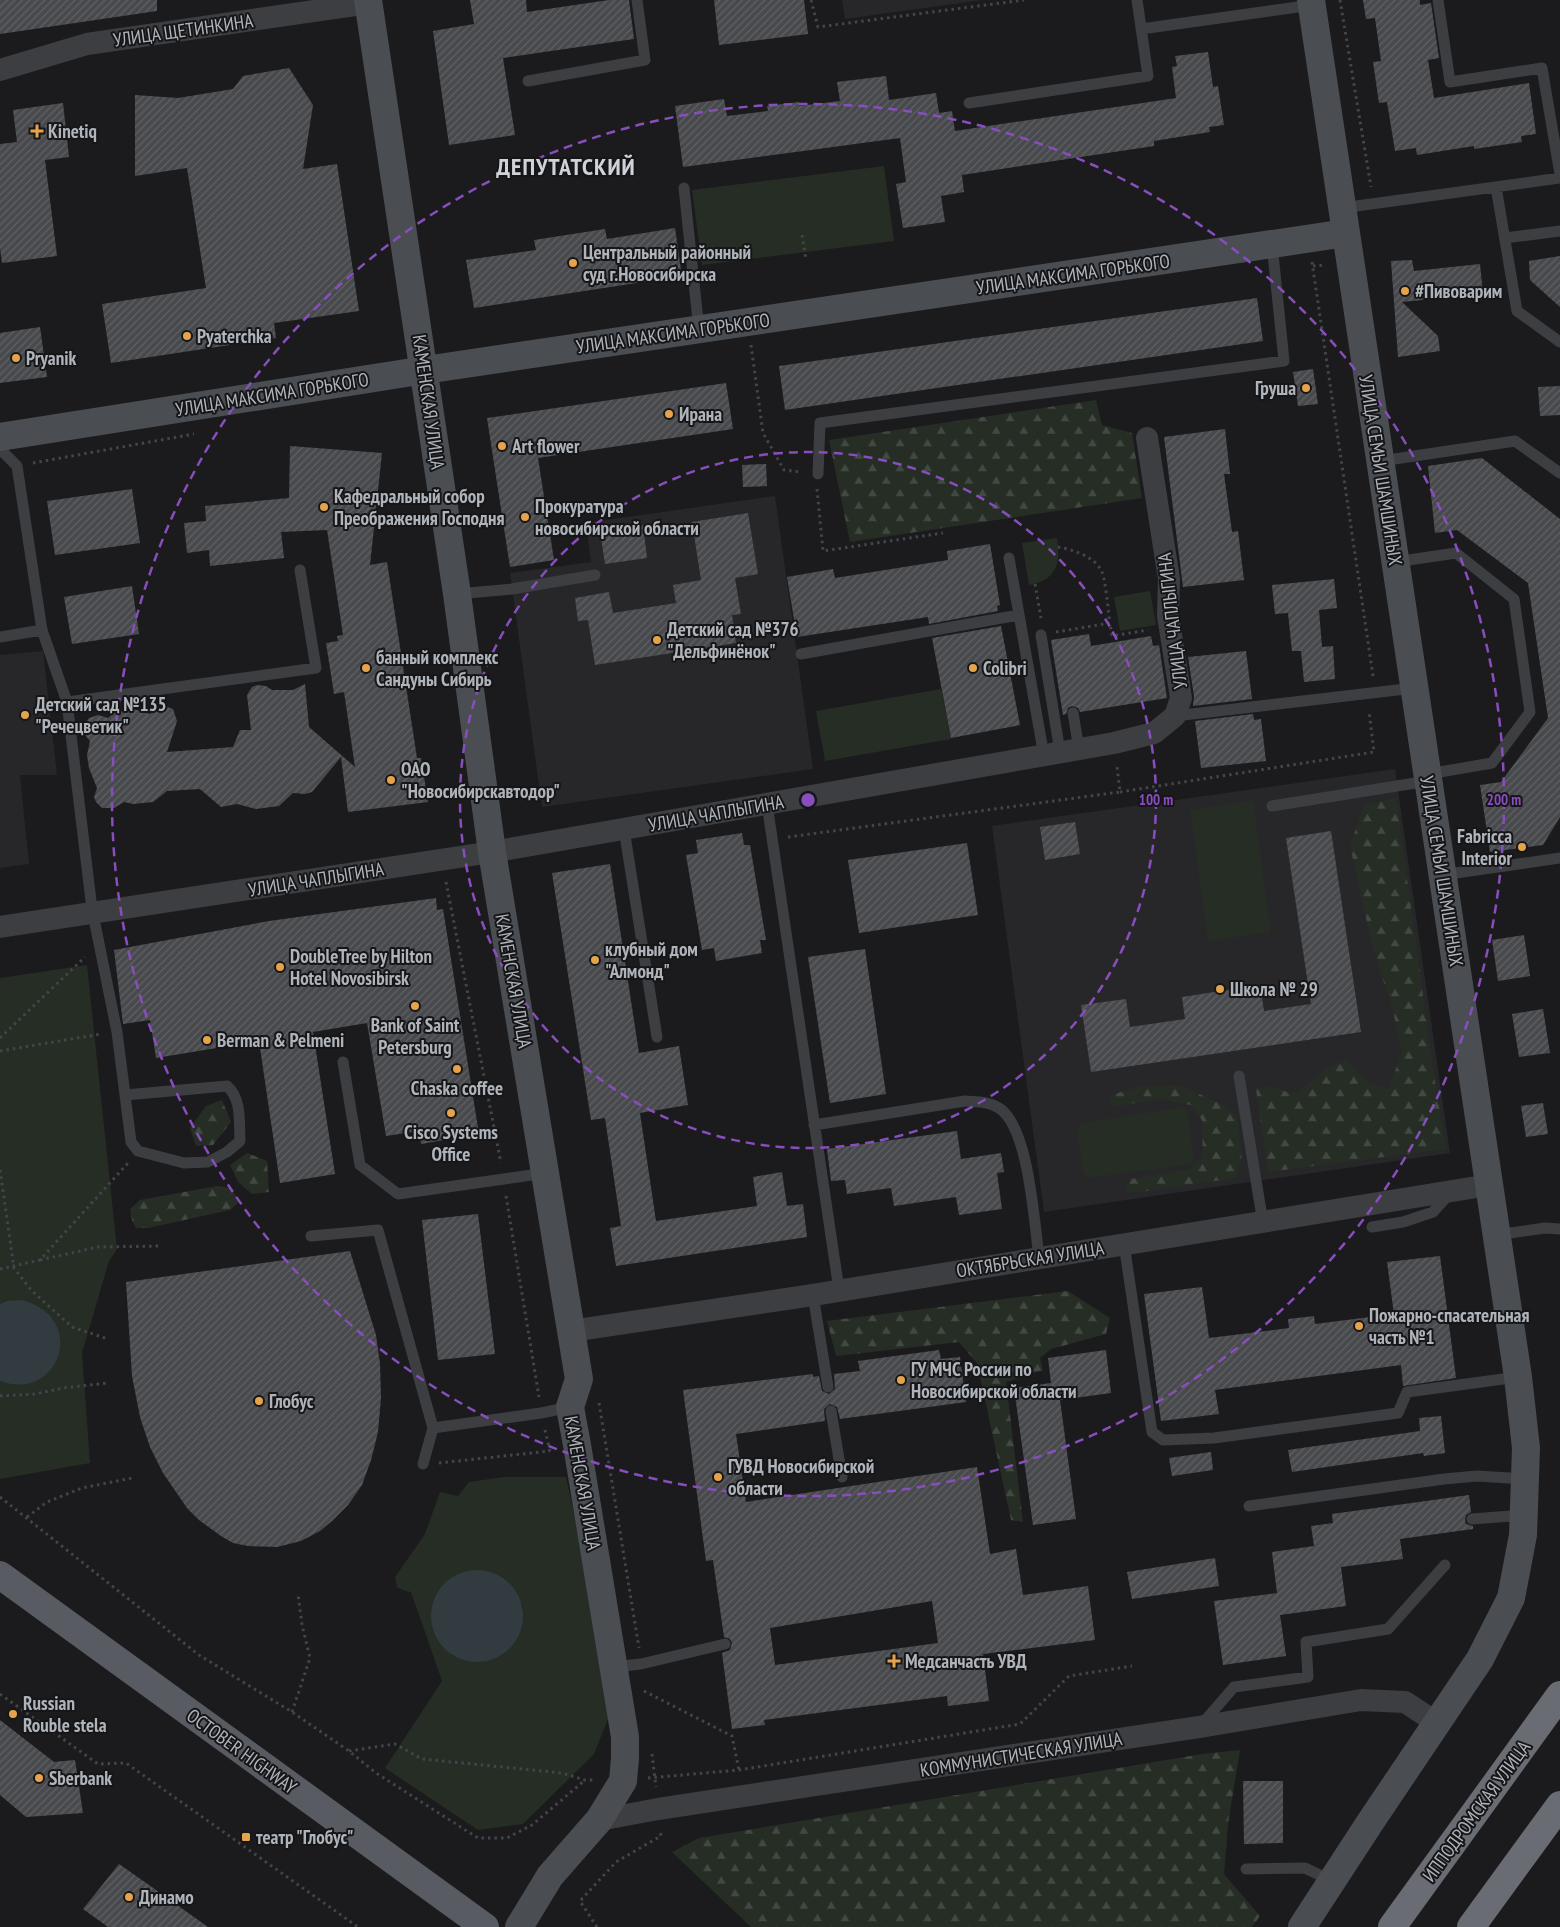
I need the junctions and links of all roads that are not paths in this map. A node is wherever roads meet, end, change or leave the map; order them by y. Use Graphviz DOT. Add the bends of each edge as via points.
graph roads {
  1 [pos="637,0"];
  2 [pos="1137,0"];
  3 [pos="1438,0"];
  4 [pos="369,2"];
  5 [pos="1311,3"];
  6 [pos="1141,29"];
  7 [pos="0,70"];
  8 [pos="528,81"];
  9 [pos="969,103"];
  10 [pos="1560,176"];
  11 [pos="1496,187"];
  12 [pos="684,188"];
  13 [pos="1344,221"];
  14 [pos="1560,231"];
  15 [pos="1505,238"];
  16 [pos="1272,244"];
  17 [pos="699,330"];
  18 [pos="1560,342"];
  19 [pos="425,370"];
  20 [pos="0,437"];
  21 [pos="1146,438"];
  22 [pos="0,449"];
  23 [pos="1380,461"];
  24 [pos="1560,473"];
  25 [pos="818,474"];
  26 [pos="1009,558"];
  27 [pos="1395,562"];
  28 [pos="300,570"];
  29 [pos="595,575"];
  30 [pos="458,594"];
  31 [pos="1019,615"];
  32 [pos="42,630"];
  33 [pos="1042,635"];
  34 [pos="0,637"];
  35 [pos="801,654"];
  36 [pos="1414,688"];
  37 [pos="68,702"];
  38 [pos="1073,713"];
  39 [pos="1174,716"];
  40 [pos="1061,752"];
  41 [pos="1428,777"];
  42 [pos="767,804"];
  43 [pos="1272,806"];
  44 [pos="624,829"];
  45 [pos="492,852"];
  46 [pos="1560,858"];
  47 [pos="1442,875"];
  48 [pos="93,913"];
  49 [pos="0,927"];
  50 [pos="657,1037"];
  51 [pos="343,1062"];
  52 [pos="1239,1076"];
  53 [pos="125,1095"];
  54 [pos="814,1125"];
  55 [pos="546,1173"];
  56 [pos="1489,1185"];
  57 [pos="1451,1192"];
  58 [pos="1263,1223"];
  59 [pos="1372,1227"];
  60 [pos="1560,1230"];
  61 [pos="1496,1235"];
  62 [pos="311,1236"];
  63 [pos="1124,1244"];
  64 [pos="1039,1257"];
  65 [pos="839,1290"];
  66 [pos="813,1295"];
  67 [pos="571,1331"];
  68 [pos="1518,1377"];
  69 [pos="828,1387"];
  70 [pos="570,1407"];
  71 [pos="832,1411"];
  72 [pos="433,1428"];
  73 [pos="423,1464"];
  74 [pos="842,1477"];
  75 [pos="1525,1479"];
  76 [pos="1249,1506"];
  77 [pos="1524,1515"];
  78 [pos="1472,1519"];
  79 [pos="1445,1565"];
  80 [pos="0,1575"];
  81 [pos="725,1644"];
  82 [pos="614,1667"];
  83 [pos="1560,1695"];
  84 [pos="1437,1723"];
  85 [pos="1199,1727"];
  86 [pos="1560,1805"];
  87 [pos="599,1820"];
  88 [pos="1246,1869"];
  89 [pos="1332,1881"];
  90 [pos="485,1927"];
  91 [pos="519,1927"];
  92 [pos="1302,1927"];
  93 [pos="1392,1927"];
  94 [pos="1471,1927"];
  1 -- 8 [label="lane" via="645,60"];
  2 -- 6 [label="lane"];
  3 -- 10 [label="lane" via="1450,82 1542,68"];
  4 -- 7 [label="street, УЛИЦА ЩЕТИНКИНА" via="87,44"];
  4 -- 19 [label="street, КАМЕНСКАЯ УЛИЦА"];
  5 -- 6 [label="lane"];
  5 -- 13 [label="street, УЛИЦА СЕМЬИ ШАМШИНЫХ"];
  6 -- 9 [label="lane" via="1148,76"];
  10 -- 11 [label="lane"];
  11 -- 13 [label="lane" via="1374,204"];
  11 -- 15 [label="lane"];
  12 -- 17 [label="lane"];
  13 -- 16 [label="street, УЛИЦА МАКСИМА ГОРЬКОГО" via="1308,239"];
  13 -- 23 [label="street, УЛИЦА СЕМЬИ ШАМШИНЫХ"];
  14 -- 15 [label="lane"];
  15 -- 18 [label="lane" via="1516,310"];
  16 -- 17 [label="street, УЛИЦА МАКСИМА ГОРЬКОГО"];
  16 -- 25 [label="lane" via="1284,360 820,423"];
  17 -- 19 [label="street, УЛИЦА МАКСИМА ГОРЬКОГО"];
  19 -- 20 [label="street, УЛИЦА МАКСИМА ГОРЬКОГО"];
  19 -- 30 [label="street, КАМЕНСКАЯ УЛИЦА"];
  21 -- 39 [label="street, УЛИЦА ЧАПЛЫГИНА" via="1169,579 1168,616 1182,698"];
  22 -- 32 [label="lane" via="17,466"];
  23 -- 24 [label="lane" via="1515,441"];
  23 -- 27 [label="street, УЛИЦА СЕМЬИ ШАМШИНЫХ"];
  26 -- 31 [label="lane"];
  27 -- 36 [label="street, УЛИЦА СЕМЬИ ШАМШИНЫХ"];
  27 -- 41 [label="lane" via="1456,553 1514,600 1530,712 1492,763"];
  28 -- 37 [label="lane" via="316,668"];
  29 -- 30 [label="lane"];
  30 -- 45 [label="street, КАМЕНСКАЯ УЛИЦА"];
  31 -- 35 [label="lane"];
  31 -- 40 [label="lane"];
  32 -- 34 [label="lane"];
  32 -- 37 [label="lane"];
  33 -- 40 [label="lane"];
  36 -- 39 [label="lane"];
  36 -- 41 [label="street, УЛИЦА СЕМЬИ ШАМШИНЫХ"];
  37 -- 48 [label="lane"];
  38 -- 40 [label="lane"];
  39 -- 40 [label="street, УЛИЦА ЧАПЛЫГИНА" via="1154,733"];
  40 -- 42 [label="street, УЛИЦА ЧАПЛЫГИНА"];
  41 -- 43 [label="lane"];
  41 -- 47 [label="street, УЛИЦА СЕМЬИ ШАМШИНЫХ"];
  42 -- 44 [label="street, УЛИЦА ЧАПЛЫГИНА"];
  42 -- 54 [label="lane"];
  44 -- 45 [label="street, УЛИЦА ЧАПЛЫГИНА"];
  44 -- 50 [label="lane"];
  45 -- 48 [label="street, УЛИЦА ЧАПЛЫГИНА"];
  45 -- 55 [label="street, КАМЕНСКАЯ УЛИЦА"];
  46 -- 47 [label="lane"];
  47 -- 56 [label="street, УЛИЦА СЕМЬИ ШАМШИНЫХ"];
  48 -- 49 [label="street, УЛИЦА ЧАПЛЫГИНА"];
  48 -- 53 [label="lane" via="117,1032"];
  51 -- 55 [label="lane" via="360,1165 398,1194"];
  52 -- 58 [label="lane"];
  53 -- 53 [label="lane" via="131,1142 138,1151 184,1163 208,1162 227,1152 240,1140 234,1092 227,1086"];
  54 -- 64 [label="lane" via="965,1101 985,1102 1000,1109 1015,1127 1025,1158"];
  54 -- 65 [label="lane"];
  55 -- 67 [label="street, КАМЕНСКАЯ УЛИЦА"];
  56 -- 57 [label="street, ОКТЯБРЬСКАЯ УЛИЦА"];
  56 -- 61 [label="street, УЛИЦА СЕМЬИ ШАМШИНЫХ"];
  57 -- 58 [label="street, ОКТЯБРЬСКАЯ УЛИЦА"];
  57 -- 59 [label="lane" via="1433,1212 1403,1222"];
  58 -- 63 [label="street, ОКТЯБРЬСКАЯ УЛИЦА"];
  60 -- 61 [label="lane" via="1545,1228"];
  61 -- 68 [label="street, УЛИЦА СЕМЬИ ШАМШИНЫХ"];
  62 -- 72 [label="lane" via="378,1230"];
  63 -- 64 [label="street, ОКТЯБРЬСКАЯ УЛИЦА"];
  63 -- 68 [label="lane" via="1152,1432 1162,1440 1214,1438 1398,1413 1407,1392"];
  64 -- 65 [label="street, ОКТЯБРЬСКАЯ УЛИЦА"];
  65 -- 66 [label="street, ОКТЯБРЬСКАЯ УЛИЦА"];
  66 -- 67 [label="street, ОКТЯБРЬСКАЯ УЛИЦА"];
  66 -- 69 [label="lane"];
  67 -- 70 [label="street, КАМЕНСКАЯ УЛИЦА" via="579,1379"];
  68 -- 75 [label="street, УЛИЦА СЕМЬИ ШАМШИНЫХ" via="1526,1448"];
  70 -- 72 [label="lane"];
  70 -- 82 [label="street, КАМЕНСКАЯ УЛИЦА"];
  71 -- 74 [label="lane"];
  72 -- 73 [label="lane"];
  75 -- 76 [label="lane" via="1477,1476 1444,1479"];
  75 -- 77 [label="street, УЛИЦА СЕМЬИ ШАМШИНЫХ"];
  77 -- 78 [label="lane"];
  77 -- 84 [label="street, УЛИЦА СЕМЬИ ШАМШИНЫХ" via="1511,1598 1480,1660"];
  79 -- 85 [label="lane" via="1388,1629 1306,1642 1308,1677 1234,1687"];
  80 -- 90 [label="main road, OCTOBER HIGHWAY"];
  81 -- 82 [label="lane" via="641,1664"];
  82 -- 87 [label="street, КАМЕНСКАЯ УЛИЦА" via="626,1758 623,1781"];
  83 -- 93 [label="highway, ИППОДРОМСКАЯ УЛИЦА"];
  84 -- 85 [label="street, КОММУНИСТИЧЕСКАЯ УЛИЦА" via="1405,1702 1360,1700"];
  84 -- 89 [label="street, УЛИЦА СЕМЬИ ШАМШИНЫХ"];
  85 -- 87 [label="street, КОММУНИСТИЧЕСКАЯ УЛИЦА"];
  86 -- 94 [label="highway"];
  87 -- 91 [label="street, КАМЕНСКАЯ УЛИЦА" via="550,1876"];
  88 -- 89 [label="lane" via="1305,1868"];
  89 -- 92 [label="street, УЛИЦА СЕМЬИ ШАМШИНЫХ"];
}
